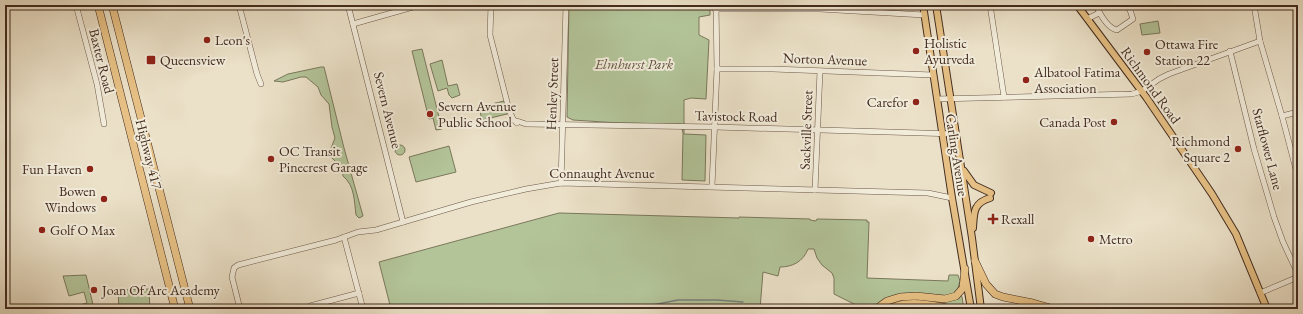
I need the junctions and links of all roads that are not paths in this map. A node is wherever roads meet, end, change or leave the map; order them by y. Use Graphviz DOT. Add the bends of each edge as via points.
graph roads {
  1 [pos="76,5"];
  2 [pos="98,5"];
  3 [pos="112,5"];
  4 [pos="239,5"];
  5 [pos="348,5"];
  6 [pos="420,5"];
  7 [pos="492,5"];
  8 [pos="923,5"];
  9 [pos="936,5"];
  10 [pos="990,5"];
  11 [pos="1077,5"];
  12 [pos="1096,5"];
  13 [pos="1126,5"];
  14 [pos="1254,5"];
  15 [pos="566,6"];
  16 [pos="716,7"];
  17 [pos="1099,13"];
  18 [pos="924,15"];
  19 [pos="1088,19"];
  20 [pos="353,24"];
  21 [pos="1260,41"];
  22 [pos="1230,51"];
  23 [pos="717,69"];
  24 [pos="820,70"];
  25 [pos="933,75"];
  26 [pos="261,84"];
  27 [pos="1142,91"];
  28 [pos="1004,97"];
  29 [pos="950,98"];
  30 [pos="937,99"];
  31 [pos="1298,112"];
  32 [pos="1282,116"];
  33 [pos="104,124"];
  34 [pos="563,124"];
  35 [pos="715,127"];
  36 [pos="819,130"];
  37 [pos="942,134"];
  38 [pos="956,134"];
  39 [pos="961,166"];
  40 [pos="1298,177"];
  41 [pos="561,183"];
  42 [pos="712,186"];
  43 [pos="815,190"];
  44 [pos="952,198"];
  45 [pos="403,222"];
  46 [pos="344,237"];
  47 [pos="972,238"];
  48 [pos="975,261"];
  49 [pos="965,269"];
  50 [pos="1298,274"];
  51 [pos="1298,277"];
  52 [pos="359,293"];
  53 [pos="1260,293"];
  54 [pos="175,309"];
  55 [pos="190,309"];
  56 [pos="240,309"];
  57 [pos="305,309"];
  58 [pos="363,309"];
  59 [pos="876,309"];
  60 [pos="890,309"];
  61 [pos="951,309"];
  62 [pos="972,309"];
  63 [pos="981,309"];
  64 [pos="1003,309"];
  65 [pos="1019,309"];
  66 [pos="1054,309"];
  67 [pos="1267,309"];
  1 -- 33 [label="street, Baxter Road" via="97,84"];
  2 -- 54 [label="highway, Highway 417"];
  3 -- 55 [label="highway"];
  4 -- 26 [label="street"];
  5 -- 20 [label="street, Severn Avenue"];
  6 -- 20 [label="street"];
  7 -- 15 [label="street"];
  7 -- 34 [label="street, Tavistock Road" via="490,36 513,119 517,123 526,124"];
  8 -- 18 [label="main road, Carling Avenue"];
  9 -- 29 [label="main road, Carling Avenue"];
  10 -- 28 [label="street"];
  11 -- 19 [label="main road, Richmond Road"];
  12 -- 17 [label="street"];
  13 -- 17 [label="street" via="1133,19 1117,30 1112,29"];
  14 -- 21 [label="street"];
  15 -- 34 [label="street, Henley Street"];
  16 -- 18 [label="street" via="820,8"];
  16 -- 23 [label="street"];
  17 -- 19 [label="street"];
  18 -- 25 [label="main road, Carling Avenue"];
  19 -- 27 [label="main road, Richmond Road"];
  20 -- 45 [label="street, Severn Avenue"];
  21 -- 22 [label="street"];
  21 -- 32 [label="street"];
  22 -- 27 [label="street" via="1169,74"];
  22 -- 50 [label="street, Starflower Lane" via="1274,217 1282,242"];
  23 -- 24 [label="street, Norton Avenue"];
  23 -- 35 [label="street"];
  24 -- 25 [label="street, Norton Avenue"];
  24 -- 36 [label="street, Sackville Street"];
  25 -- 30 [label="main road, Carling Avenue"];
  27 -- 28 [label="street" via="1132,94"];
  27 -- 53 [label="main road, Richmond Road" via="1215,198 1236,235"];
  28 -- 29 [label="street"];
  29 -- 30 [label="street"];
  29 -- 38 [label="main road, Carling Avenue"];
  30 -- 37 [label="main road, Carling Avenue"];
  31 -- 32 [label="street"];
  32 -- 40 [label="street"];
  34 -- 35 [label="street, Tavistock Road"];
  34 -- 41 [label="street, Henley Street"];
  35 -- 36 [label="street, Tavistock Road"];
  35 -- 42 [label="street"];
  36 -- 37 [label="street, Tavistock Road"];
  36 -- 43 [label="street, Sackville Street"];
  37 -- 38 [label="street, Tavistock Road"];
  37 -- 44 [label="main road, Carling Avenue"];
  38 -- 39 [label="main road, Carling Avenue"];
  39 -- 47 [label="main road, Carling Avenue"];
  39 -- 47 [label="main road" via="967,178 991,196 976,208"];
  41 -- 42 [label="street, Connaught Avenue"];
  41 -- 45 [label="street, Connaught Avenue" via="478,201"];
  42 -- 43 [label="street, Connaught Avenue"];
  43 -- 44 [label="street, Connaught Avenue" via="928,193"];
  44 -- 49 [label="main road, Carling Avenue"];
  45 -- 46 [label="street, Connaught Avenue"];
  46 -- 52 [label="street"];
  46 -- 56 [label="street, Connaught Avenue" via="238,265 234,268 232,277"];
  47 -- 48 [label="main road, Carling Avenue"];
  48 -- 63 [label="main road, Carling Avenue"];
  48 -- 66 [label="highway" via="986,284 995,294"];
  49 -- 59 [label="highway" via="963,288 956,296 945,299 900,297"];
  49 -- 62 [label="main road, Carling Avenue"];
  51 -- 53 [label="street"];
  52 -- 57 [label="street"];
  52 -- 58 [label="street"];
  53 -- 67 [label="main road, Richmond Road"];
  60 -- 61 [label="highway" via="910,303"];
  64 -- 65 [label="highway"];
}
